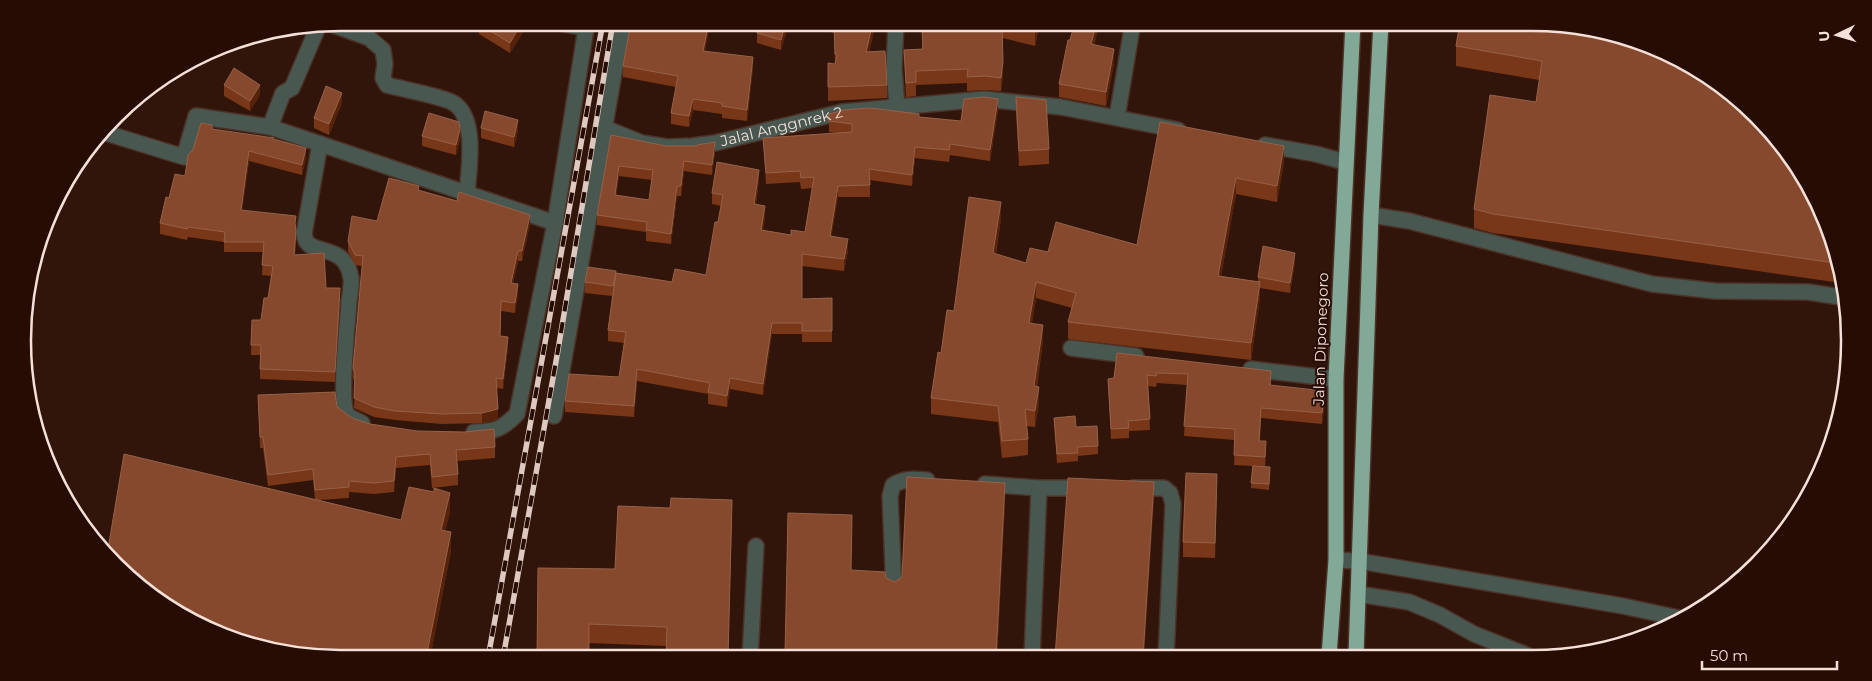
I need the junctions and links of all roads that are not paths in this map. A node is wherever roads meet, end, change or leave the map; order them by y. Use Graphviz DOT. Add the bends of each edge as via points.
graph roads {
  1 [pos="350,31"];
  2 [pos="585,31"];
  3 [pos="621,31"];
  4 [pos="896,31"];
  5 [pos="1131,31"];
  6 [pos="1352,31"];
  7 [pos="1381,31"];
  8 [pos="316,32"];
  9 [pos="897,107"];
  10 [pos="1117,117"];
  11 [pos="270,127"];
  12 [pos="605,128"];
  13 [pos="1188,132"];
  14 [pos="110,134"];
  15 [pos="1247,142"];
  16 [pos="320,144"];
  17 [pos="1345,162"];
  18 [pos="467,193"];
  19 [pos="1371,215"];
  20 [pos="555,223"];
  21 [pos="1837,297"];
  22 [pos="1071,348"];
  23 [pos="1150,357"];
  24 [pos="1238,368"];
  25 [pos="1336,379"];
  26 [pos="554,416"];
  27 [pos="379,428"];
  28 [pos="457,433"];
  29 [pos="940,480"];
  30 [pos="970,483"];
  31 [pos="1038,488"];
  32 [pos="756,546"];
  33 [pos="1336,560"];
  34 [pos="1359,561"];
  35 [pos="894,592"];
  36 [pos="1358,594"];
  37 [pos="1671,616"];
  38 [pos="750,650"];
  39 [pos="1032,650"];
  40 [pos="1166,650"];
  41 [pos="1329,650"];
  42 [pos="1356,650"];
  43 [pos="1514,650"];
  1 -- 18 [label="street" via="369,38 383,50 382,78 387,85 454,103 464,114 470,159"];
  2 -- 20 [label="street"];
  3 -- 12 [label="street"];
  4 -- 9 [label="street"];
  5 -- 10 [label="street"];
  6 -- 17 [label="highway, Jalan Diponegoro"];
  7 -- 19 [label="highway"];
  8 -- 11 [label="street" via="292,88 282,93"];
  9 -- 10 [label="street, Jalal Anggnrek 2" via="984,99 1061,106"];
  9 -- 12 [label="street, Jalal Anggnrek 2" via="842,112 692,146 642,143"];
  10 -- 13 [label="street, Jalal Anggnrek 2"];
  11 -- 14 [label="street" via="196,116 184,156"];
  11 -- 16 [label="street"];
  12 -- 26 [label="street"];
  15 -- 17 [label="street"];
  16 -- 18 [label="street"];
  16 -- 27 [label="street" via="304,234 310,245 341,257 351,277 344,378 345,413 352,419"];
  17 -- 25 [label="highway, Jalan Diponegoro"];
  18 -- 20 [label="street"];
  19 -- 21 [label="street" via="1409,221 1652,284 1714,290 1808,292"];
  19 -- 34 [label="highway"];
  20 -- 28 [label="street" via="517,414 495,431"];
  22 -- 23 [label="street"];
  24 -- 25 [label="street"];
  25 -- 33 [label="highway, Jalan Diponegoro"];
  29 -- 35 [label="street" via="911,478 893,485 890,496"];
  30 -- 31 [label="street"];
  31 -- 39 [label="street"];
  31 -- 40 [label="street" via="1164,488 1170,493 1173,504"];
  32 -- 38 [label="street"];
  33 -- 34 [label="street"];
  33 -- 41 [label="highway, Jalan Diponegoro"];
  34 -- 36 [label="highway"];
  34 -- 37 [label="street"];
  36 -- 42 [label="highway"];
  36 -- 43 [label="street" via="1409,602"];
}
